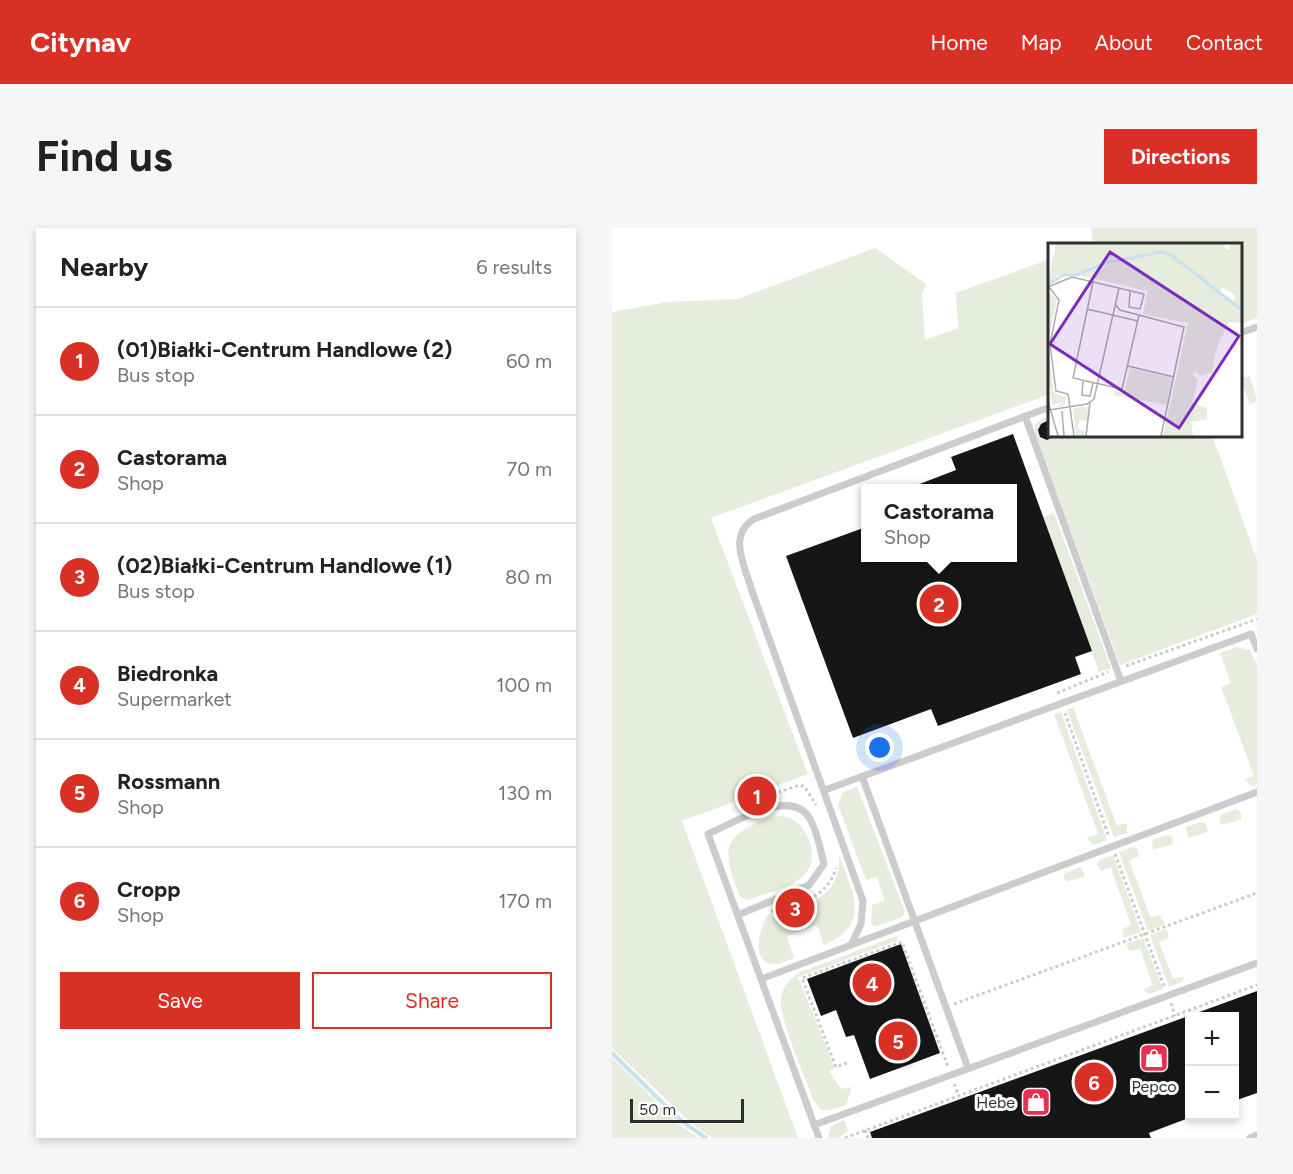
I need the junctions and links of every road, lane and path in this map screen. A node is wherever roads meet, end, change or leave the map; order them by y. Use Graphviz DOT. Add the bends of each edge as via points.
graph roads {
  1 [pos="1257,327"];
  2 [pos="1242,332"];
  3 [pos="1048,408"];
  4 [pos="1025,416"];
  5 [pos="1257,619"];
  6 [pos="1257,649"];
  7 [pos="1116,670"];
  8 [pos="1120,681"];
  9 [pos="1057,691"];
  10 [pos="862,776"];
  11 [pos="825,790"];
  12 [pos="1257,792"];
  13 [pos="751,801"];
  14 [pos="817,808"];
  15 [pos="836,866"];
  16 [pos="1257,893"];
  17 [pos="770,903"];
  18 [pos="738,915"];
  19 [pos="915,921"];
  20 [pos="851,945"];
  21 [pos="1257,963"];
  22 [pos="761,979"];
  23 [pos="1257,986"];
  24 [pos="946,1007"];
  25 [pos="847,1063"];
  26 [pos="969,1068"];
  27 [pos="951,1074"];
  28 [pos="814,1125"];
  29 [pos="865,1130"];
  30 [pos="1257,1135"];
  31 [pos="819,1138"];
  32 [pos="844,1138"];
  33 [pos="868,1138"];
  34 [pos="1250,1138"];
  1 -- 2 [label="lane"];
  3 -- 4 [label="lane"];
  4 -- 7 [label="lane"];
  4 -- 11 [label="lane" via="754,519 741,529 738,543 748,578"];
  5 -- 7 [label="path"];
  6 -- 8 [label="lane" via="1251,633"];
  7 -- 8 [label="lane"];
  7 -- 9 [label="path"];
  8 -- 10 [label="lane"];
  10 -- 11 [label="lane"];
  10 -- 19 [label="lane"];
  11 -- 20 [label="lane" via="863,901 861,924"];
  12 -- 19 [label="lane"];
  13 -- 14 [label="path" via="800,785"];
  15 -- 17 [label="path" via="827,888 814,897 774,914"];
  16 -- 24 [label="path"];
  17 -- 18 [label="lane"];
  17 -- 18 [label="lane" via="809,885 824,864 809,816 794,806 780,804 708,834"];
  18 -- 22 [label="lane"];
  19 -- 20 [label="lane"];
  19 -- 24 [label="lane"];
  20 -- 22 [label="lane"];
  21 -- 26 [label="lane"];
  22 -- 28 [label="lane"];
  23 -- 29 [label="path"];
  24 -- 26 [label="lane"];
  25 -- 27 [label="path" via="836,1067 802,978 902,942"];
  26 -- 27 [label="lane"];
  27 -- 28 [label="lane"];
  28 -- 31 [label="lane"];
  29 -- 32 [label="path"];
  29 -- 33 [label="path"];
  30 -- 34 [label="lane"];
}
